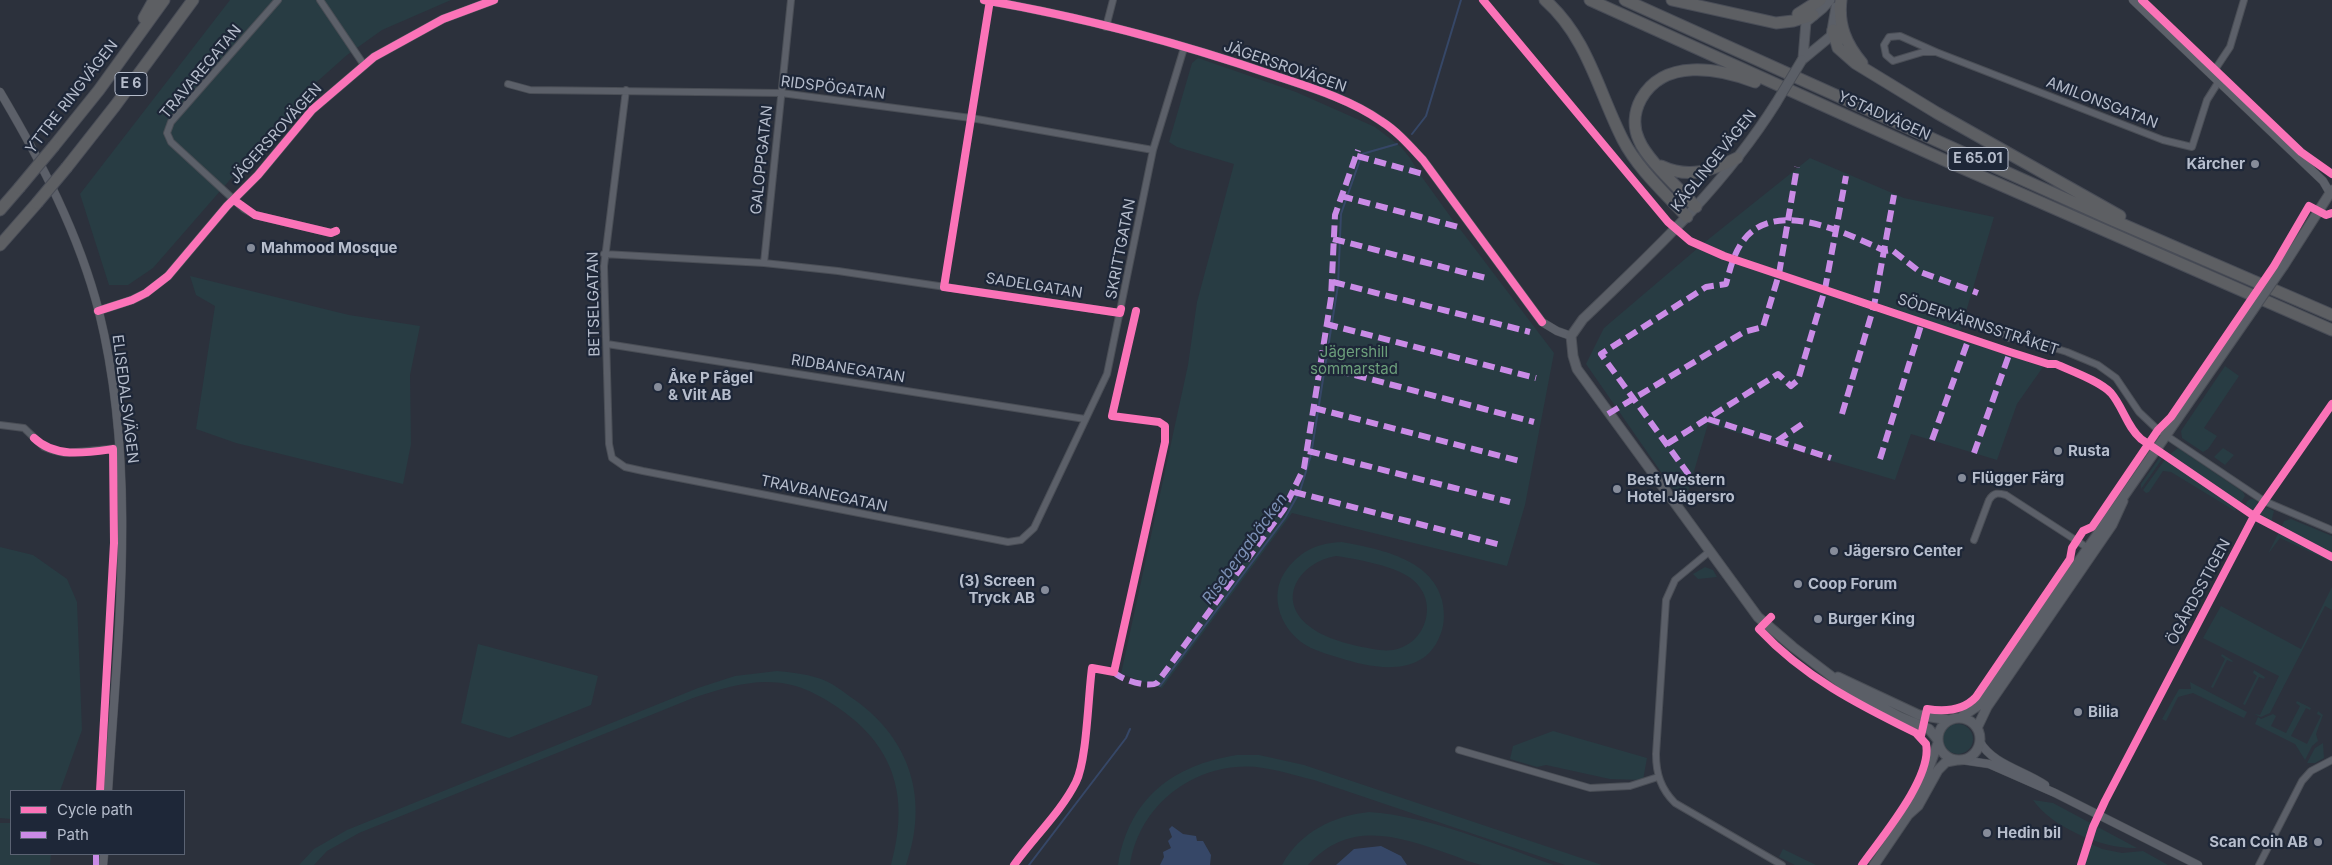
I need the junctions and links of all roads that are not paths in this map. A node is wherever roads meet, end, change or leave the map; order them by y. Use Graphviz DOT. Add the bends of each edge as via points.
graph roads {
  1 [pos="154,0"];
  2 [pos="164,0"];
  3 [pos="193,0"];
  4 [pos="278,0"];
  5 [pos="320,0"];
  6 [pos="494,0"];
  7 [pos="791,0"];
  8 [pos="984,0"];
  9 [pos="1113,0"];
  10 [pos="1545,0"];
  11 [pos="1590,0"];
  12 [pos="1625,0"];
  13 [pos="1672,0"];
  14 [pos="1820,0"];
  15 [pos="1830,0"];
  16 [pos="1837,0"];
  17 [pos="1840,0"];
  18 [pos="2134,0"];
  19 [pos="2244,0"];
  20 [pos="1813,14"];
  21 [pos="1750,16"];
  22 [pos="1106,27"];
  23 [pos="1833,29"];
  24 [pos="1184,48"];
  25 [pos="1936,52"];
  26 [pos="1803,59"];
  27 [pos="120,61"];
  28 [pos="364,65"];
  29 [pos="1870,72"];
  30 [pos="2212,74"];
  31 [pos="2219,81"];
  32 [pos="508,84"];
  33 [pos="626,90"];
  34 [pos="0,92"];
  35 [pos="781,93"];
  36 [pos="1838,112"];
  37 [pos="1153,150"];
  38 [pos="1737,158"];
  39 [pos="1657,164"];
  40 [pos="2331,192"];
  41 [pos="234,200"];
  42 [pos="1696,207"];
  43 [pos="0,210"];
  44 [pos="1687,217"];
  45 [pos="336,231"];
  46 [pos="0,246"];
  47 [pos="2183,250"];
  48 [pos="604,254"];
  49 [pos="764,263"];
  50 [pos="98,311"];
  51 [pos="1120,313"];
  52 [pos="2332,315"];
  53 [pos="1998,329"];
  54 [pos="2332,330"];
  55 [pos="1571,336"];
  56 [pos="607,344"];
  57 [pos="1085,419"];
  58 [pos="0,425"];
  59 [pos="2167,435"];
  60 [pos="119,448"];
  61 [pos="612,458"];
  62 [pos="2332,530"];
  63 [pos="1031,532"];
  64 [pos="1974,540"];
  65 [pos="2090,549"];
  66 [pos="1710,551"];
  67 [pos="1830,675"];
  68 [pos="1960,718"];
  69 [pos="1949,720"];
  70 [pos="1977,728"];
  71 [pos="1938,741"];
  72 [pos="1980,742"];
  73 [pos="1458,750"];
  74 [pos="1960,760"];
  75 [pos="2332,760"];
  76 [pos="1658,777"];
  77 [pos="108,790"];
  78 [pos="2055,793"];
  79 [pos="1908,815"];
  80 [pos="1782,865"];
  81 [pos="1874,865"];
  82 [pos="2198,865"];
  83 [pos="2259,865"];
  1 -- 27 [label="highway"];
  2 -- 27 [label="highway, YTTRE RINGVÄGEN / E 6"];
  3 -- 46 [label="highway, E 6, bridge" via="116,106"];
  4 -- 41 [label="street, TRAVAREGATAN" via="171,122 167,133 171,142"];
  5 -- 28 [label="street"];
  6 -- 28 [label="street, JÄGERSROVÄGEN" via="422,29"];
  7 -- 35 [label="street, GALOPPGATAN"];
  8 -- 22 [label="street, JÄGERSROVÄGEN"];
  9 -- 22 [label="street"];
  10 -- 44 [label="highway" via="1576,35 1633,156"];
  11 -- 36 [label="highway, YSTADVÄGEN / E 65.01"];
  12 -- 47 [label="highway, YSTADVÄGEN / E 65.01"];
  13 -- 21 [label="highway"];
  14 -- 21 [label="highway" via="1792,16 1774,19"];
  15 -- 20 [label="main road, KÄGLINGEVÄGEN"];
  16 -- 23 [label="main road"];
  17 -- 29 [label="highway" via="1841,23 1846,39"];
  18 -- 30 [label="street"];
  19 -- 30 [label="street" via="2230,47"];
  20 -- 21 [label="highway" via="1783,23"];
  20 -- 23 [label="main road" via="1827,16"];
  20 -- 26 [label="main road, KÄGLINGEVÄGEN" via="1805,25"];
  22 -- 24 [label="street, JÄGERSROVÄGEN"];
  23 -- 26 [label="main road, KÄGLINGEVÄGEN" via="1829,38"];
  23 -- 29 [label="highway" via="1840,51"];
  24 -- 37 [label="street, SKRITTGATAN"];
  24 -- 55 [label="street, JÄGERSROVÄGEN" via="1297,83 1354,106 1385,123 1422,160 1542,322"];
  25 -- 25 [label="street, AMILONSGATAN" via="1900,36 1889,38 1884,45 1886,55 1893,61 1923,52"];
  25 -- 31 [label="street, AMILONSGATAN" via="2163,140 2192,147 2207,100"];
  26 -- 38 [label="main road, KÄGLINGEVÄGEN, bridge"];
  27 -- 43 [label="highway, YTTRE RINGVÄGEN / E 6, bridge"];
  28 -- 41 [label="street, JÄGERSROVÄGEN" via="312,110"];
  29 -- 47 [label="highway" via="1937,113"];
  30 -- 31 [label="street"];
  31 -- 40 [label="street"];
  32 -- 33 [label="street, RIDSPÖGATAN" via="530,90"];
  33 -- 35 [label="street, RIDSPÖGATAN"];
  33 -- 48 [label="street, BETSELGATAN"];
  34 -- 50 [label="street, ELISEDALSVÄGEN" via="46,172 81,254"];
  35 -- 37 [label="street, RIDSPÖGATAN" via="971,118"];
  35 -- 49 [label="street, GALOPPGATAN"];
  36 -- 39 [label="highway" via="1723,72 1706,69 1679,71 1656,81 1649,88 1635,116 1639,142"];
  36 -- 54 [label="highway, YSTADVÄGEN / E 65.01"];
  37 -- 51 [label="street, SKRITTGATAN"];
  38 -- 39 [label="highway" via="1698,173 1677,172"];
  38 -- 42 [label="main road, KÄGLINGEVÄGEN"];
  39 -- 42 [label="highway"];
  40 -- 59 [label="main road, bridge"];
  41 -- 45 [label="street" via="255,215 331,233"];
  41 -- 50 [label="street, JÄGERSROVÄGEN" via="158,285 132,300"];
  42 -- 44 [label="main road, KÄGLINGEVÄGEN"];
  44 -- 55 [label="main road, KÄGLINGEVÄGEN" via="1583,319"];
  47 -- 52 [label="highway, YSTADVÄGEN / E 65.01"];
  48 -- 49 [label="street, SADELGATAN"];
  48 -- 56 [label="street, BETSELGATAN"];
  49 -- 51 [label="street, SADELGATAN"];
  50 -- 60 [label="street, ELISEDALSVÄGEN" via="111,376"];
  51 -- 57 [label="street, SKRITTGATAN" via="1107,374"];
  53 -- 59 [label="street" via="2009,338 2025,339 2098,365 2116,378 2150,425"];
  55 -- 66 [label="main road" via="1578,369"];
  56 -- 57 [label="street, RIDBANEGATAN"];
  56 -- 61 [label="street, BETSELGATAN"];
  57 -- 63 [label="street, SKRITTGATAN"];
  58 -- 60 [label="street" via="24,428 44,447 65,453"];
  59 -- 62 [label="street" via="2264,500"];
  59 -- 65 [label="main road" via="2124,496 2112,526"];
  60 -- 77 [label="street, ELISEDALSVÄGEN" via="122,500 120,606"];
  61 -- 63 [label="street, TRAVBANEGATAN" via="618,464 634,469 996,541 1014,542"];
  64 -- 65 [label="street" via="1989,500 1997,493 2006,495"];
  65 -- 68 [label="main road" via="1979,704"];
  65 -- 70 [label="main road" via="1984,712"];
  66 -- 67 [label="main road" via="1758,617"];
  66 -- 76 [label="street" via="1675,580 1666,600 1656,754"];
  67 -- 69 [label="main road" via="1851,681 1919,715"];
  67 -- 71 [label="main road" via="1872,703 1928,730"];
  68 -- 69 [label="main road"];
  68 -- 70 [label="main road" via="1972,722"];
  69 -- 71 [label="main road" via="1940,728"];
  70 -- 72 [label="main road"];
  71 -- 74 [label="main road" via="1943,753"];
  71 -- 79 [label="main road"];
  72 -- 74 [label="main road" via="1974,754"];
  72 -- 78 [label="street" via="1990,755 2034,777"];
  73 -- 76 [label="street" via="1590,788 1630,786"];
  74 -- 78 [label="street" via="1989,764"];
  74 -- 79 [label="main road" via="1946,762 1938,770 1925,795"];
  75 -- 83 [label="street" via="2311,771 2302,781"];
  76 -- 80 [label="street" via="1675,803"];
  78 -- 82 [label="street"];
  79 -- 81 [label="main road"];
}
